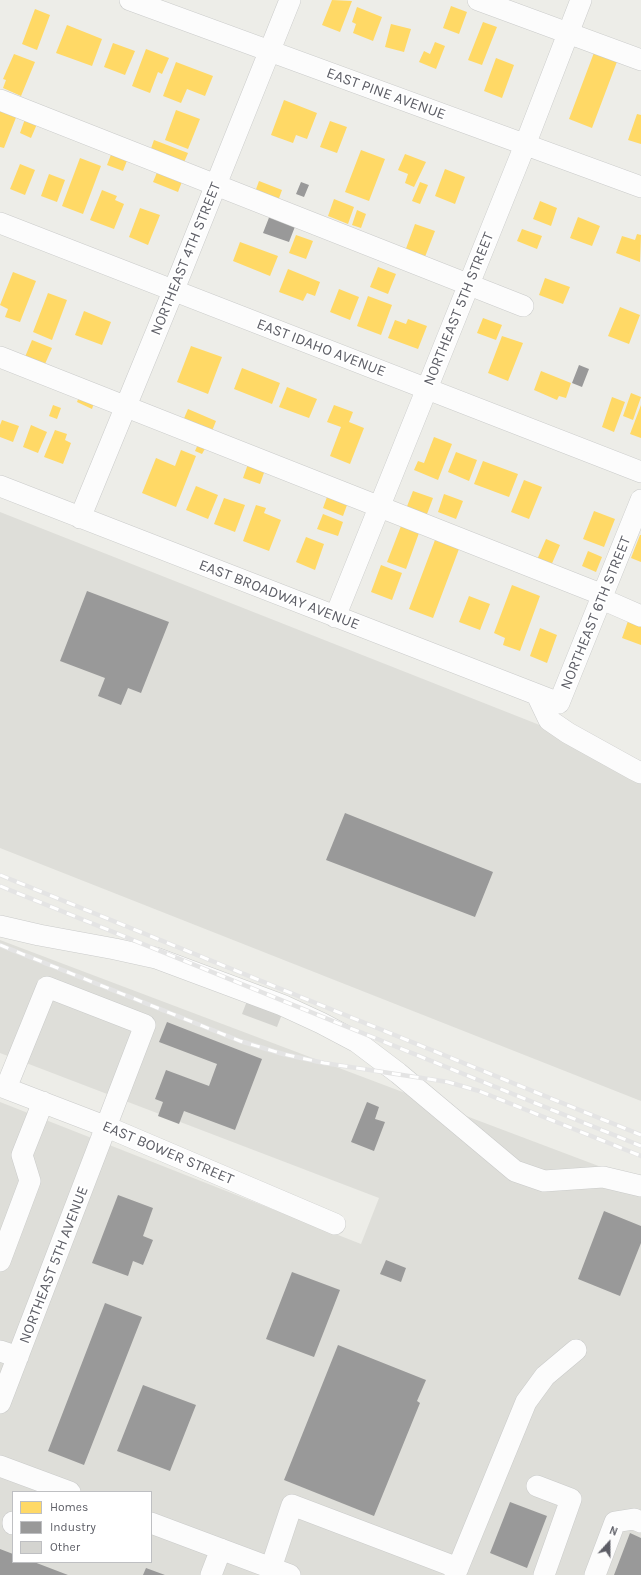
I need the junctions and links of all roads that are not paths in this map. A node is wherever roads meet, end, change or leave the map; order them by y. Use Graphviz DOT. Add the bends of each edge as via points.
graph roads {
  1 [pos="130,0"];
  2 [pos="290,0"];
  3 [pos="478,0"];
  4 [pos="581,0"];
  5 [pos="568,33"];
  6 [pos="270,51"];
  7 [pos="641,60"];
  8 [pos="0,100"];
  9 [pos="525,145"];
  10 [pos="216,185"];
  11 [pos="641,187"];
  12 [pos="0,223"];
  13 [pos="469,285"];
  14 [pos="173,290"];
  15 [pos="523,306"];
  16 [pos="0,357"];
  17 [pos="427,389"];
  18 [pos="126,407"];
  19 [pos="641,472"];
  20 [pos="0,486"];
  21 [pos="641,500"];
  22 [pos="379,507"];
  23 [pos="80,518"];
  24 [pos="602,597"];
  25 [pos="641,616"];
  26 [pos="335,617"];
  27 [pos="537,695"];
  28 [pos="559,703"];
  29 [pos="641,773"];
  30 [pos="0,926"];
  31 [pos="3,1087"];
  32 [pos="43,1102"];
  33 [pos="107,1127"];
  34 [pos="641,1186"];
  35 [pos="335,1224"];
  36 [pos="0,1261"];
  37 [pos="576,1350"];
  38 [pos="9,1354"];
  39 [pos="0,1403"];
  40 [pos="0,1466"];
  41 [pos="27,1484"];
  42 [pos="537,1486"];
  43 [pos="65,1491"];
  44 [pos="641,1522"];
  45 [pos="152,1523"];
  46 [pos="221,1549"];
  47 [pos="280,1571"];
  48 [pos="456,1572"];
  49 [pos="211,1575"];
  50 [pos="544,1575"];
  51 [pos="595,1575"];
  1 -- 6 [label="street, EAST PINE AVENUE"];
  2 -- 6 [label="street, NORTHEAST 4TH STREET"];
  3 -- 5 [label="street"];
  4 -- 5 [label="street, NORTHEAST 5TH STREET"];
  5 -- 7 [label="street"];
  5 -- 9 [label="street, NORTHEAST 5TH STREET"];
  6 -- 9 [label="street, EAST PINE AVENUE"];
  6 -- 10 [label="street, NORTHEAST 4TH STREET"];
  8 -- 10 [label="street"];
  9 -- 11 [label="street, EAST PINE AVENUE"];
  9 -- 13 [label="street, NORTHEAST 5TH STREET"];
  10 -- 13 [label="street"];
  10 -- 14 [label="street, NORTHEAST 4TH STREET"];
  12 -- 14 [label="street, EAST IDAHO AVENUE"];
  13 -- 15 [label="street"];
  13 -- 17 [label="street, NORTHEAST 5TH STREET"];
  14 -- 17 [label="street, EAST IDAHO AVENUE"];
  14 -- 18 [label="street, NORTHEAST 4TH STREET"];
  16 -- 18 [label="street"];
  17 -- 19 [label="street, EAST IDAHO AVENUE"];
  17 -- 22 [label="street, NORTHEAST 5TH STREET"];
  18 -- 22 [label="street"];
  18 -- 23 [label="street, NORTHEAST 4TH STREET"];
  20 -- 23 [label="street, EAST BROADWAY AVENUE"];
  21 -- 24 [label="street, NORTHEAST 6TH STREET"];
  22 -- 24 [label="street"];
  22 -- 26 [label="street, NORTHEAST 5TH STREET"];
  23 -- 26 [label="street, EAST BROADWAY AVENUE"];
  24 -- 25 [label="street"];
  24 -- 28 [label="street, NORTHEAST 6TH STREET"];
  26 -- 27 [label="street, EAST BROADWAY AVENUE"];
  27 -- 28 [label="street, EAST BROADWAY AVENUE"];
  27 -- 29 [label="street" via="550,720 568,733"];
  30 -- 34 [label="street" via="156,958 282,1005 321,1023 357,1042 398,1073 515,1171 544,1181 603,1177"];
  31 -- 32 [label="street, EAST BOWER STREET"];
  31 -- 33 [label="street, NORTHEAST 5TH AVENUE" via="47,987 145,1025"];
  32 -- 33 [label="street, EAST BOWER STREET"];
  32 -- 36 [label="street" via="22,1155 30,1181"];
  33 -- 35 [label="street, EAST BOWER STREET"];
  33 -- 38 [label="street, NORTHEAST 5TH AVENUE"];
  37 -- 48 [label="street" via="545,1376 526,1402"];
  38 -- 39 [label="street, NORTHEAST 5TH AVENUE"];
  40 -- 41 [label="street"];
  41 -- 43 [label="street"];
  42 -- 50 [label="street" via="571,1499"];
  44 -- 51 [label="street" via="634,1519 615,1522"];
  45 -- 46 [label="street"];
  46 -- 47 [label="street"];
  46 -- 49 [label="street"];
  47 -- 48 [label="street" via="292,1505"];
}
